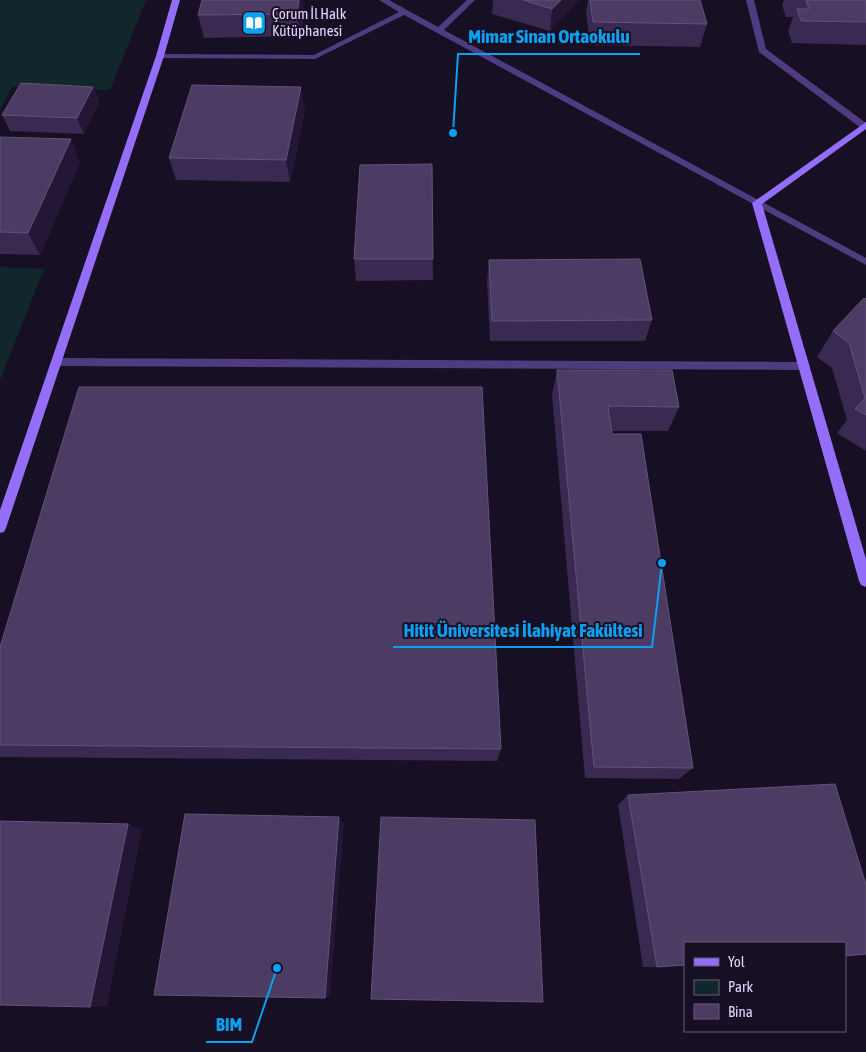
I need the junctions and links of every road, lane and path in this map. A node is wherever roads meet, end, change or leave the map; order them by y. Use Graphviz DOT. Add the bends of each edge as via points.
graph roads {
  1 [pos="176,0"];
  2 [pos="383,0"];
  3 [pos="471,0"];
  4 [pos="750,0"];
  5 [pos="404,12"];
  6 [pos="439,30"];
  7 [pos="160,56"];
  8 [pos="865,125"];
  9 [pos="757,203"];
  10 [pos="866,262"];
  11 [pos="56,362"];
  12 [pos="804,366"];
  13 [pos="0,528"];
  14 [pos="866,581"];
  1 -- 7 [label="street"];
  2 -- 5 [label="street"];
  3 -- 6 [label="street"];
  4 -- 8 [label="street" via="762,50"];
  5 -- 6 [label="street"];
  5 -- 7 [label="street" via="316,57"];
  6 -- 9 [label="street"];
  7 -- 11 [label="street"];
  8 -- 9 [label="street"];
  9 -- 10 [label="street"];
  9 -- 12 [label="street"];
  11 -- 12 [label="street"];
  11 -- 13 [label="street"];
  12 -- 14 [label="street"];
}
